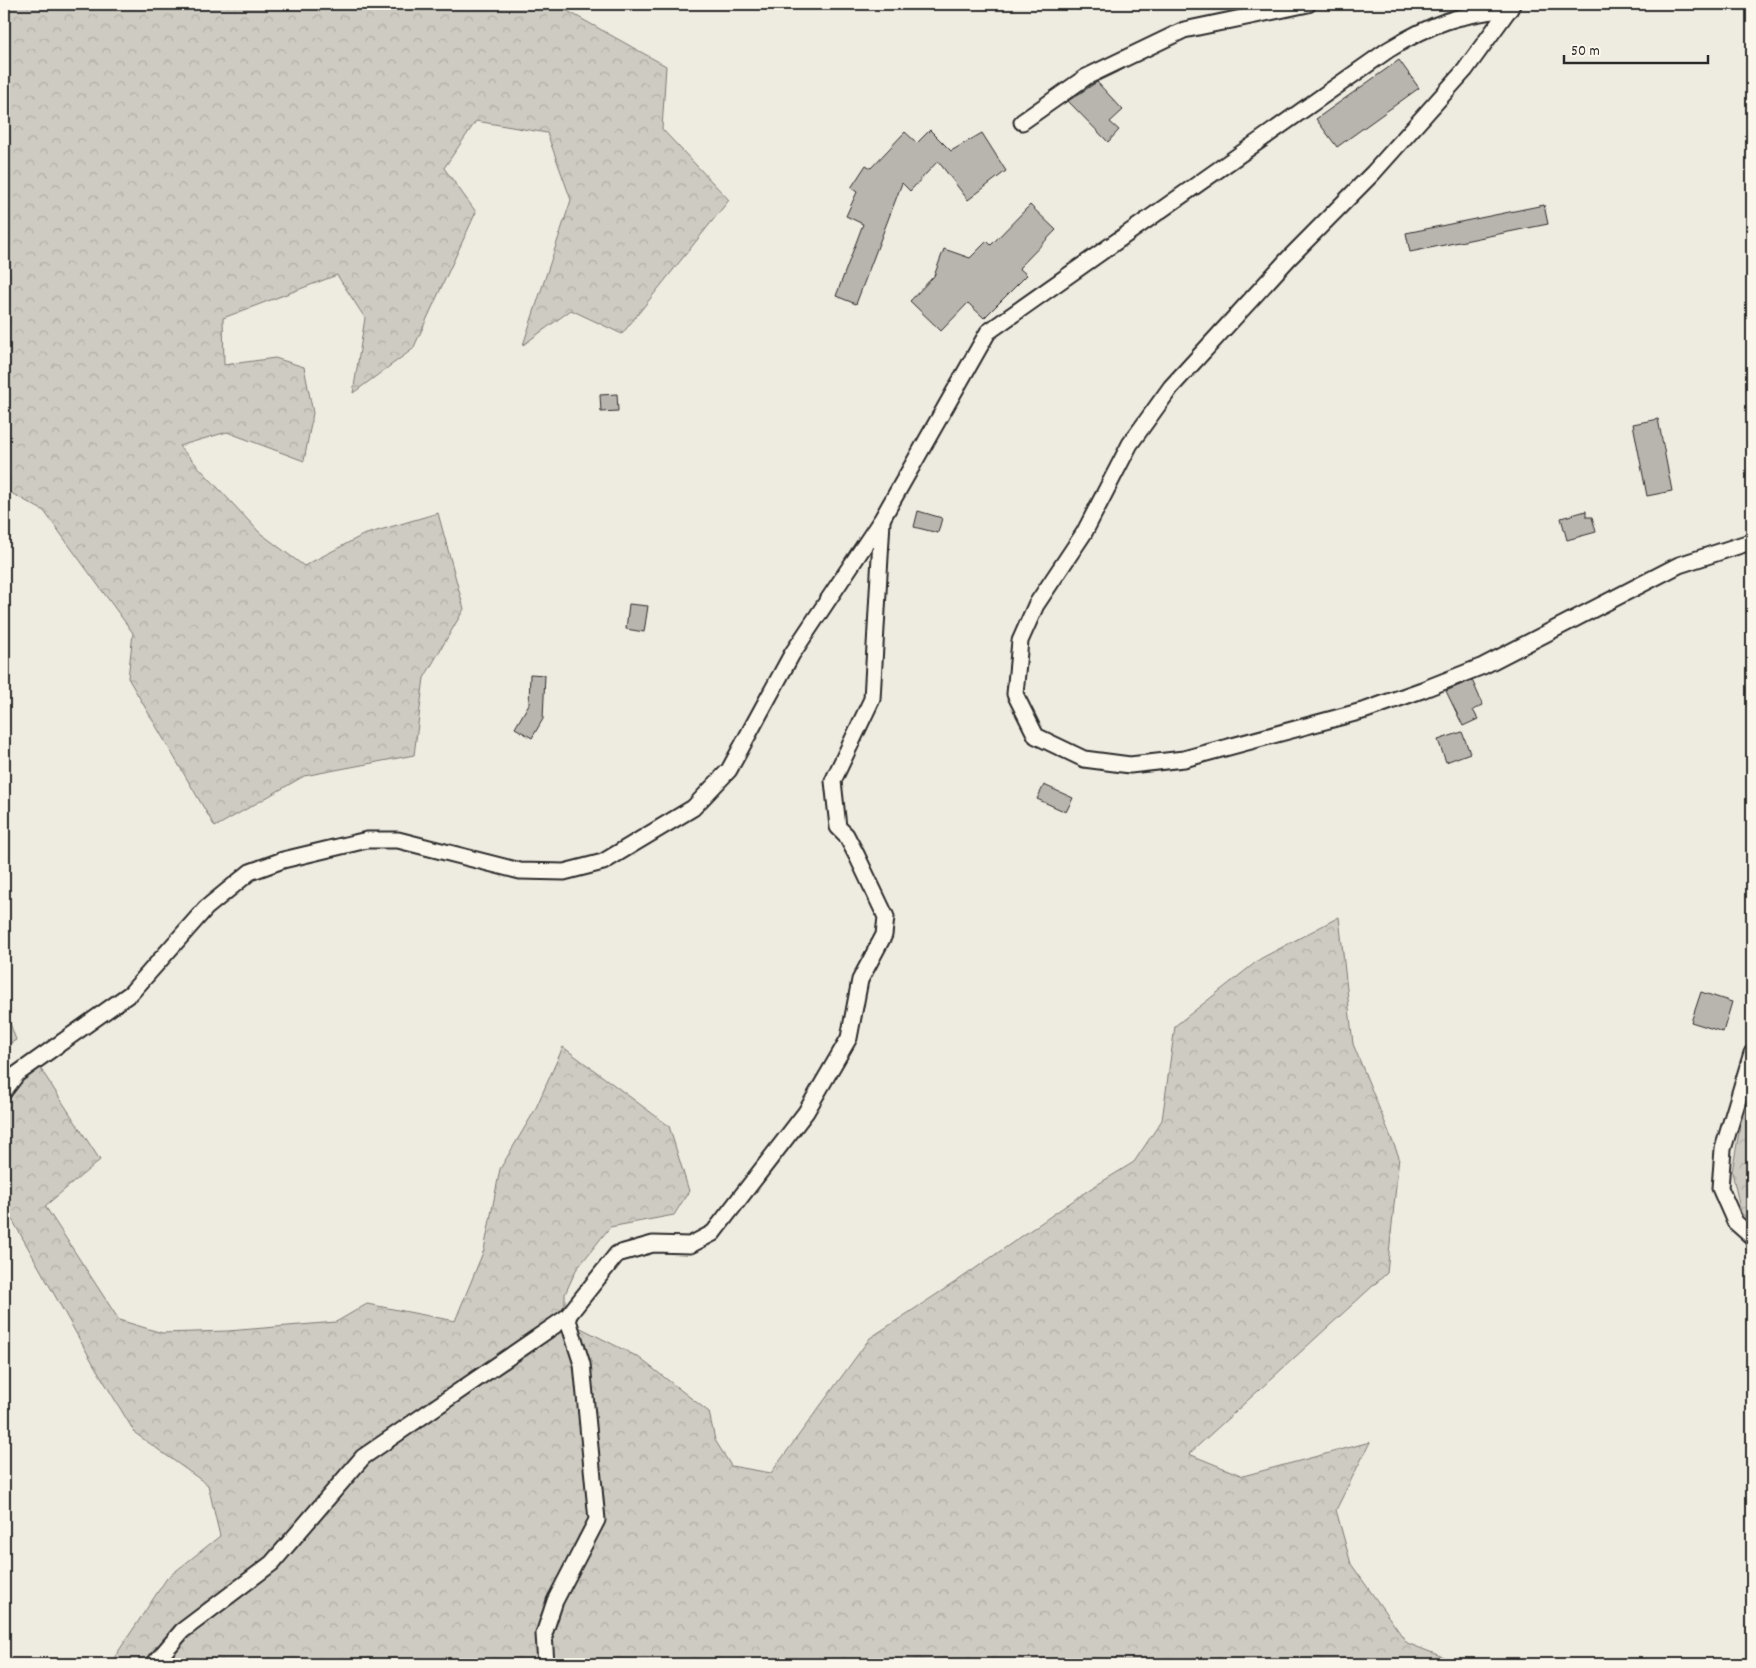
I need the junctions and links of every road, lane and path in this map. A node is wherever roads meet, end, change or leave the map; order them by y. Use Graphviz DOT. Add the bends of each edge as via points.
graph roads {
  1 [pos="1308,4"];
  2 [pos="1512,6"];
  3 [pos="1022,122"];
  4 [pos="882,519"];
  5 [pos="1752,544"];
  6 [pos="1752,1053"];
  7 [pos="4,1091"];
  8 [pos="1752,1237"];
  9 [pos="567,1317"];
  10 [pos="154,1664"];
  11 [pos="546,1664"];
  1 -- 3 [label="street" via="1184,30 1086,77"];
  2 -- 4 [label="street" via="1446,20 1388,50 988,332"];
  2 -- 5 [label="street" via="1465,70 1373,173 1282,265 1171,387 1130,444 1084,533 1036,605 1020,641 1015,694 1036,736 1084,759 1130,765 1184,759 1366,710 1422,690 1483,666 1679,565 1746,543"];
  4 -- 7 [label="street" via="792,654 728,770 693,808 603,862 564,872 520,871 398,840 367,840 283,860 250,872 206,908 131,993 17,1074"];
  4 -- 9 [label="street" via="872,699 834,782 838,827 846,835 886,917 884,935 860,980 849,1038 806,1112 713,1233 690,1246 653,1244 617,1254"];
  6 -- 8 [label="street" via="1723,1149 1720,1188 1735,1222"];
  9 -- 10 [label="street" via="363,1457 272,1563 182,1632"];
  9 -- 11 [label="street" via="582,1364 597,1520 555,1601 544,1634"];
}
